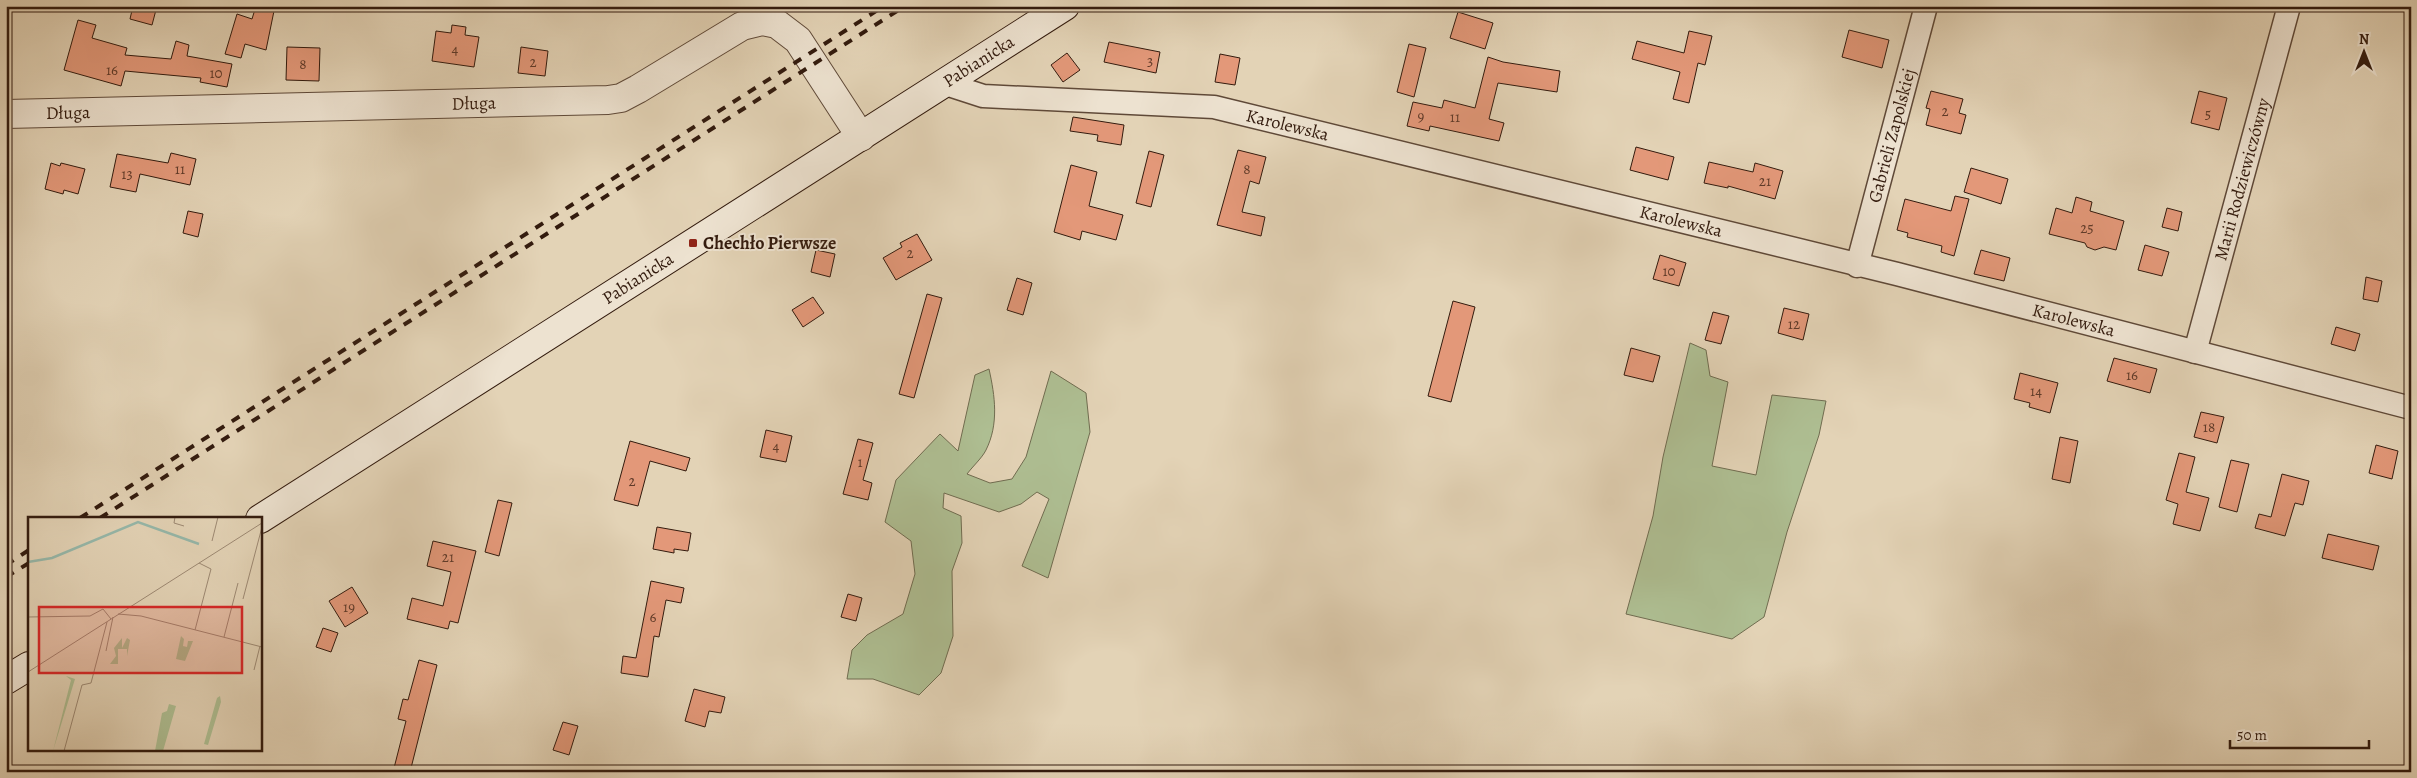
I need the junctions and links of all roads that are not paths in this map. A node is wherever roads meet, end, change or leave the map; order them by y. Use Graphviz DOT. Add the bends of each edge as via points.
graph roads {
  1 [pos="1065,6"];
  2 [pos="1926,6"];
  3 [pos="2289,6"];
  4 [pos="943,83"];
  5 [pos="6,114"];
  6 [pos="862,137"];
  7 [pos="1857,266"];
  8 [pos="2195,352"];
  9 [pos="2411,408"];
  10 [pos="261,518"];
  11 [pos="28,667"];
  12 [pos="6,680"];
  1 -- 4 [label="main road, Pabianicka"];
  2 -- 7 [label="street, Gabrieli Zapolskiej"];
  3 -- 8 [label="street, Marii Rodziewiczówny"];
  4 -- 6 [label="main road, Pabianicka"];
  4 -- 7 [label="street, Karolewska" via="983,96 1214,107"];
  5 -- 6 [label="main road, Długa" via="608,100 621,98 638,89 742,26 762,21 777,24 798,40"];
  6 -- 10 [label="main road, Pabianicka"];
  7 -- 8 [label="street, Karolewska"];
  8 -- 9 [label="street, Karolewska"];
  11 -- 12 [label="main road"];
}
